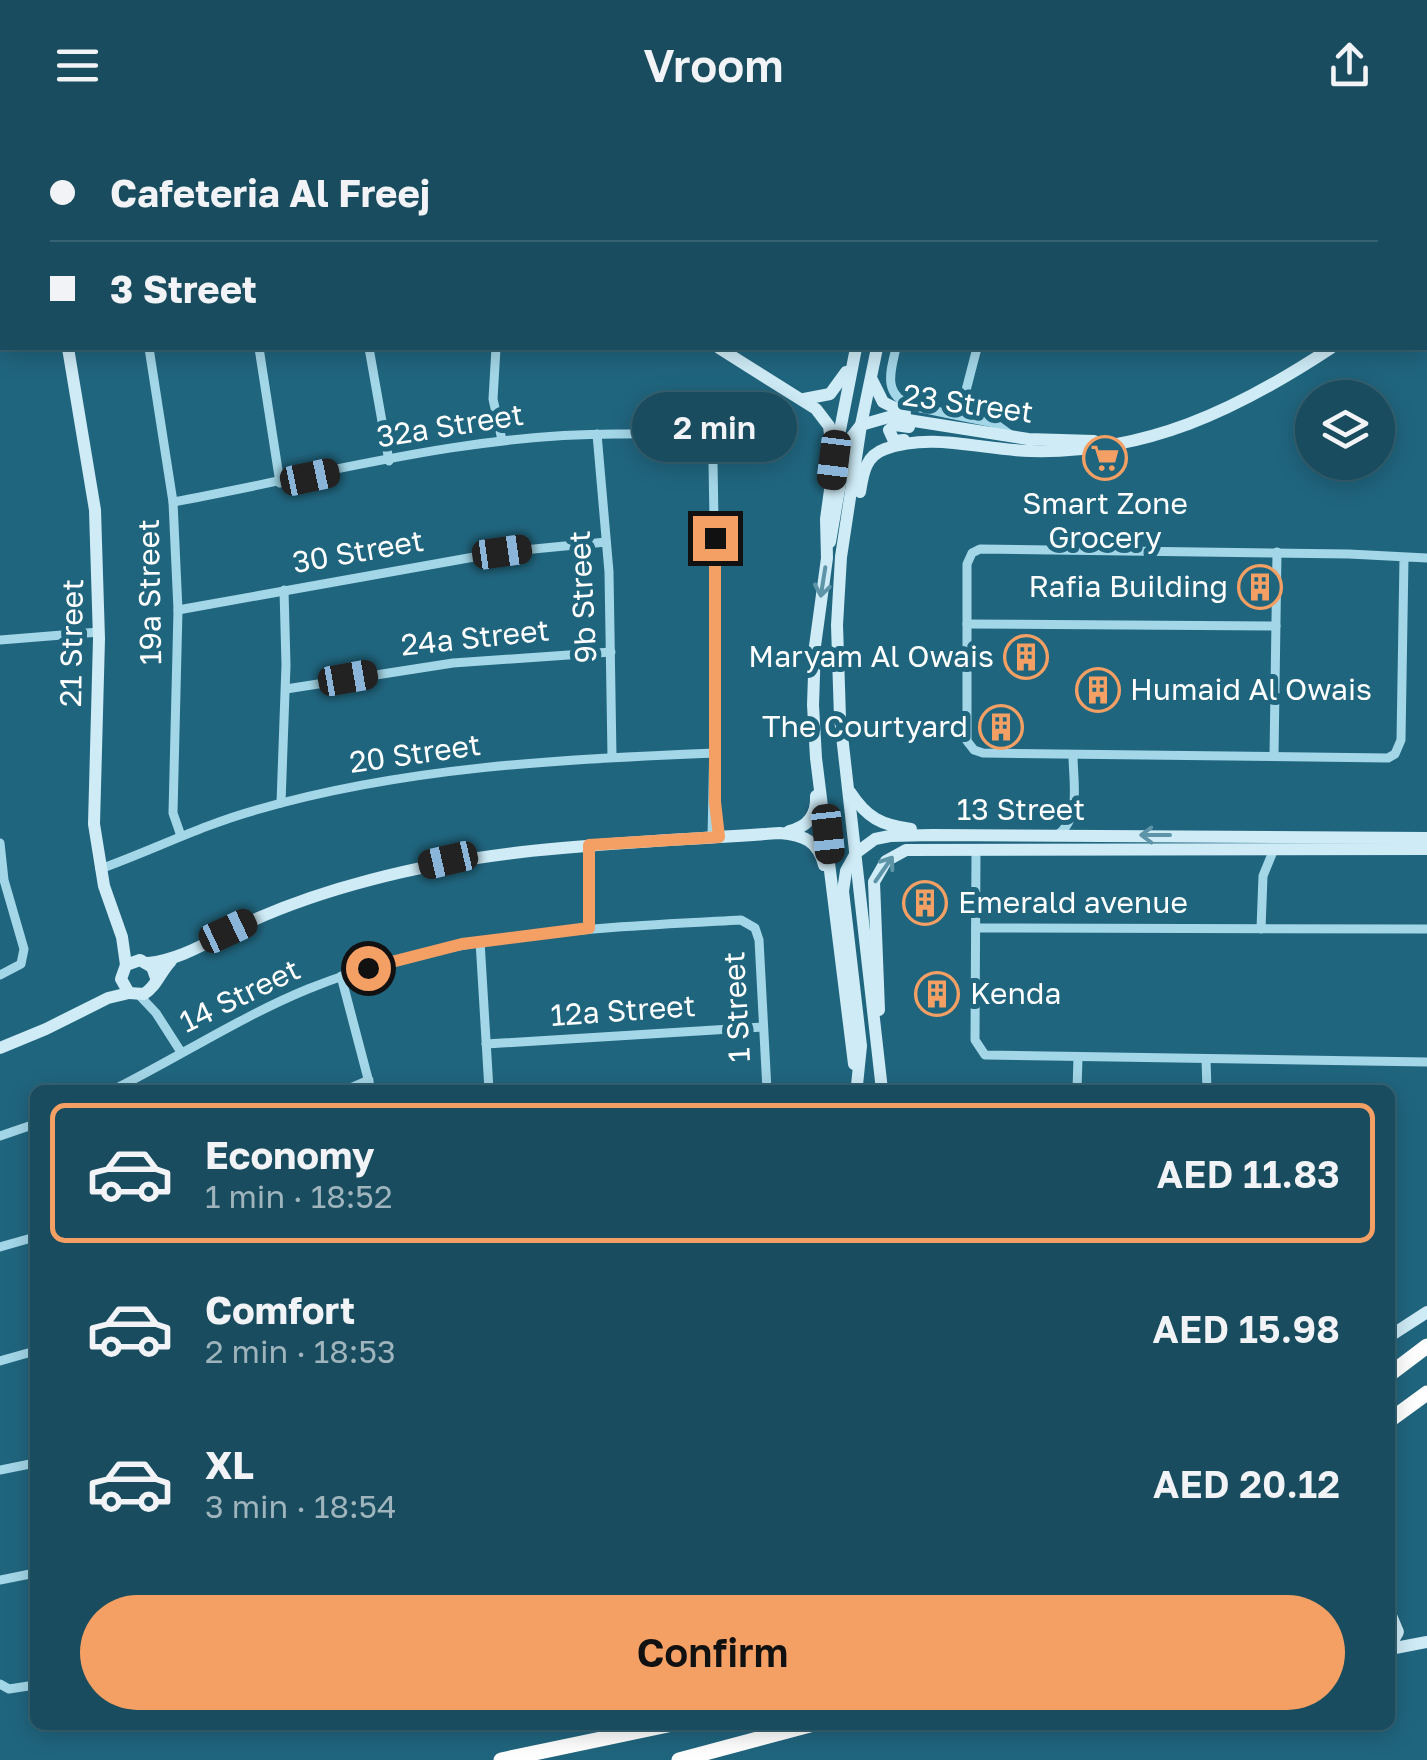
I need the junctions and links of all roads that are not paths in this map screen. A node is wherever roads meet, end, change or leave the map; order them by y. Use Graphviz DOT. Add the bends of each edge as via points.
graph roads {
  1 [pos="240,130"];
  2 [pos="252,130"];
  3 [pos="68,350"];
  4 [pos="149,350"];
  5 [pos="259,350"];
  6 [pos="369,350"];
  7 [pos="496,350"];
  8 [pos="722,350"];
  9 [pos="896,350"];
  10 [pos="976,350"];
  11 [pos="1328,350"];
  12 [pos="855,352"];
  13 [pos="876,353"];
  14 [pos="871,378"];
  15 [pos="964,398"];
  16 [pos="800,399"];
  17 [pos="946,413"];
  18 [pos="975,420"];
  19 [pos="931,422"];
  20 [pos="862,424"];
  21 [pos="986,432"];
  22 [pos="597,434"];
  23 [pos="1013,437"];
  24 [pos="1141,437"];
  25 [pos="502,440"];
  26 [pos="944,442"];
  27 [pos="834,460"];
  28 [pos="389,461"];
  29 [pos="280,482"];
  30 [pos="173,502"];
  31 [pos="606,542"];
  32 [pos="826,550"];
  33 [pos="1276,552"];
  34 [pos="842,557"];
  35 [pos="1404,558"];
  36 [pos="1427,558"];
  37 [pos="284,590"];
  38 [pos="178,610"];
  39 [pos="967,624"];
  40 [pos="1276,626"];
  41 [pos="99,636"];
  42 [pos="0,640"];
  43 [pos="611,652"];
  44 [pos="286,689"];
  45 [pos="715,754"];
  46 [pos="1073,755"];
  47 [pos="1274,756"];
  48 [pos="612,758"];
  49 [pos="816,758"];
  50 [pos="848,789"];
  51 [pos="282,803"];
  52 [pos="1073,814"];
  53 [pos="780,833"];
  54 [pos="932,835"];
  55 [pos="181,836"];
  56 [pos="1056,836"];
  57 [pos="1089,836"];
  58 [pos="716,838"];
  59 [pos="1427,838"];
  60 [pos="0,843"];
  61 [pos="585,846"];
  62 [pos="1251,849"];
  63 [pos="1274,849"];
  64 [pos="1427,850"];
  65 [pos="856,852"];
  66 [pos="976,852"];
  67 [pos="0,859"];
  68 [pos="99,865"];
  69 [pos="1263,876"];
  70 [pos="833,891"];
  71 [pos="751,924"];
  72 [pos="589,928"];
  73 [pos="976,928"];
  74 [pos="1261,929"];
  75 [pos="1427,930"];
  76 [pos="480,941"];
  77 [pos="173,959"];
  78 [pos="134,967"];
  79 [pos="0,975"];
  80 [pos="341,976"];
  81 [pos="154,983"];
  82 [pos="134,994"];
  83 [pos="100,1001"];
  84 [pos="156,1012"];
  85 [pos="764,1027"];
  86 [pos="875,1033"];
  87 [pos="486,1044"];
  88 [pos="0,1048"];
  89 [pos="178,1054"];
  90 [pos="1078,1058"];
  91 [pos="1206,1059"];
  92 [pos="1427,1062"];
  93 [pos="122,1085"];
  94 [pos="370,1085"];
  95 [pos="489,1085"];
  96 [pos="767,1085"];
  97 [pos="857,1085"];
  98 [pos="857,1085"];
  99 [pos="881,1085"];
  100 [pos="1077,1085"];
  101 [pos="1206,1085"];
  102 [pos="30,1126"];
  103 [pos="0,1136"];
  104 [pos="30,1238"];
  105 [pos="0,1247"];
  106 [pos="1427,1312"];
  107 [pos="1395,1333"];
  108 [pos="1427,1346"];
  109 [pos="30,1352"];
  110 [pos="0,1361"];
  111 [pos="1395,1370"];
  112 [pos="1427,1393"];
  113 [pos="1395,1416"];
  114 [pos="30,1463"];
  115 [pos="0,1470"];
  116 [pos="30,1574"];
  117 [pos="0,1580"];
  118 [pos="1395,1619"];
  119 [pos="1427,1640"];
  120 [pos="1395,1646"];
  121 [pos="0,1684"];
  122 [pos="30,1686"];
  123 [pos="644,1730"];
  124 [pos="791,1730"];
  125 [pos="501,1760"];
  126 [pos="678,1760"];
  1 -- 2 [label="street"];
  3 -- 41 [label="street, 21 Street" via="96,510"];
  4 -- 30 [label="street, 19a Street"];
  5 -- 29 [label="street"];
  6 -- 28 [label="street"];
  7 -- 25 [label="street" via="492,399"];
  8 -- 16 [label="street"];
  9 -- 17 [label="street" via="889,379 896,396"];
  10 -- 15 [label="street"];
  11 -- 24 [label="street, 23 Street" via="1238,404"];
  12 -- 16 [label="street" via="834,392"];
  12 -- 27 [label="street"];
  13 -- 14 [label="street"];
  14 -- 19 [label="street" via="887,405"];
  14 -- 20 [label="street"];
  15 -- 17 [label="street"];
  15 -- 18 [label="street"];
  16 -- 27 [label="street" via="827,421"];
  17 -- 18 [label="street"];
  18 -- 23 [label="street"];
  19 -- 20 [label="street, 23 Street" via="889,417"];
  19 -- 21 [label="street, 23 Street"];
  20 -- 32 [label="street, 23 Street" via="847,443"];
  20 -- 34 [label="street"];
  21 -- 23 [label="street, 23 Street"];
  21 -- 26 [label="street" via="897,425 889,432 896,441"];
  22 -- 25 [label="street, 32a Street"];
  22 -- 31 [label="street, 9b Street"];
  22 -- 45 [label="street, 32a Street" via="695,438 713,458"];
  23 -- 24 [label="street, 23 Street"];
  24 -- 26 [label="street, 23 Street" via="1043,451"];
  25 -- 28 [label="street, 32a Street"];
  26 -- 34 [label="street, 23 Street" via="896,446 870,458"];
  27 -- 32 [label="street"];
  28 -- 29 [label="street, 32a Street"];
  29 -- 30 [label="street, 32a Street"];
  30 -- 38 [label="street, 19a Street"];
  31 -- 37 [label="street, 30 Street" via="502,552"];
  31 -- 43 [label="street, 9b Street"];
  32 -- 49 [label="street, one-way" via="815,646"];
  33 -- 35 [label="street"];
  33 -- 39 [label="street" via="980,549 967,564"];
  33 -- 40 [label="street"];
  34 -- 50 [label="street" via="836,625"];
  35 -- 36 [label="street"];
  35 -- 47 [label="street" via="1400,748 1388,758"];
  37 -- 38 [label="street, 30 Street"];
  37 -- 44 [label="street"];
  38 -- 55 [label="street, 19a Street" via="173,813"];
  39 -- 40 [label="street"];
  39 -- 46 [label="street" via="970,747"];
  40 -- 47 [label="street"];
  41 -- 42 [label="street"];
  41 -- 68 [label="street, 21 Street" via="93,802"];
  43 -- 44 [label="street, 24a Street" via="453,663"];
  43 -- 48 [label="street, 9b Street"];
  44 -- 51 [label="street"];
  45 -- 48 [label="street, 20 Street"];
  45 -- 58 [label="street"];
  46 -- 47 [label="street"];
  46 -- 52 [label="street"];
  48 -- 51 [label="street, 20 Street" via="445,774"];
  49 -- 53 [label="street" via="814,813 803,826"];
  49 -- 70 [label="street"];
  50 -- 54 [label="street" via="878,822"];
  50 -- 65 [label="street"];
  51 -- 55 [label="street, 20 Street"];
  52 -- 56 [label="street"];
  52 -- 57 [label="street"];
  53 -- 58 [label="street"];
  53 -- 70 [label="street" via="814,843"];
  54 -- 56 [label="street, 13 Street"];
  54 -- 65 [label="street, 13 Street" via="885,836"];
  55 -- 68 [label="street, 20 Street"];
  56 -- 57 [label="street, 13 Street"];
  59 -- 57 [label="street, 13 Street, one-way"];
  58 -- 61 [label="street"];
  60 -- 67 [label="street"];
  61 -- 72 [label="street"];
  61 -- 77 [label="street" via="448,860 366,881 284,907"];
  62 -- 63 [label="street, 13 Street"];
  62 -- 66 [label="street, 13 Street"];
  62 -- 69 [label="street"];
  63 -- 64 [label="street, 13 Street"];
  63 -- 69 [label="street"];
  65 -- 86 [label="street"];
  65 -- 98 [label="street" via="843,884 861,1046"];
  66 -- 73 [label="street"];
  86 -- 66 [label="street, 13 Street, one-way" via="879,870 906,850"];
  67 -- 79 [label="street" via="24,956"];
  68 -- 78 [label="street, 21 Street"];
  69 -- 74 [label="street"];
  70 -- 97 [label="street"];
  71 -- 72 [label="street, 14 Street"];
  71 -- 85 [label="street, 1 Street"];
  72 -- 76 [label="street, 14 Street"];
  73 -- 74 [label="street"];
  73 -- 90 [label="street" via="975,1040 981,1052 991,1058"];
  74 -- 75 [label="street"];
  76 -- 80 [label="street, 14 Street"];
  76 -- 87 [label="street"];
  77 -- 78 [label="street"];
  77 -- 81 [label="street"];
  78 -- 81 [label="street"];
  78 -- 82 [label="street"];
  78 -- 83 [label="street"];
  80 -- 89 [label="street, 14 Street"];
  80 -- 94 [label="street"];
  81 -- 82 [label="street"];
  81 -- 84 [label="street"];
  82 -- 83 [label="street"];
  82 -- 84 [label="street"];
  83 -- 88 [label="street"];
  84 -- 89 [label="street"];
  85 -- 87 [label="street, 12a Street"];
  85 -- 96 [label="street, 1 Street"];
  86 -- 99 [label="street"];
  87 -- 95 [label="street"];
  89 -- 93 [label="street, 14 Street"];
  90 -- 91 [label="street"];
  90 -- 100 [label="street"];
  91 -- 92 [label="street"];
  91 -- 101 [label="street"];
  102 -- 103 [label="street"];
  104 -- 105 [label="street"];
  106 -- 107 [label="street"];
  108 -- 111 [label="highway"];
  109 -- 110 [label="street"];
  112 -- 113 [label="highway"];
  114 -- 115 [label="street"];
  116 -- 117 [label="street"];
  118 -- 119 [label="street" via="1408,1635"];
  119 -- 120 [label="street"];
  121 -- 122 [label="street"];
  123 -- 125 [label="highway"];
  124 -- 126 [label="highway"];
}
